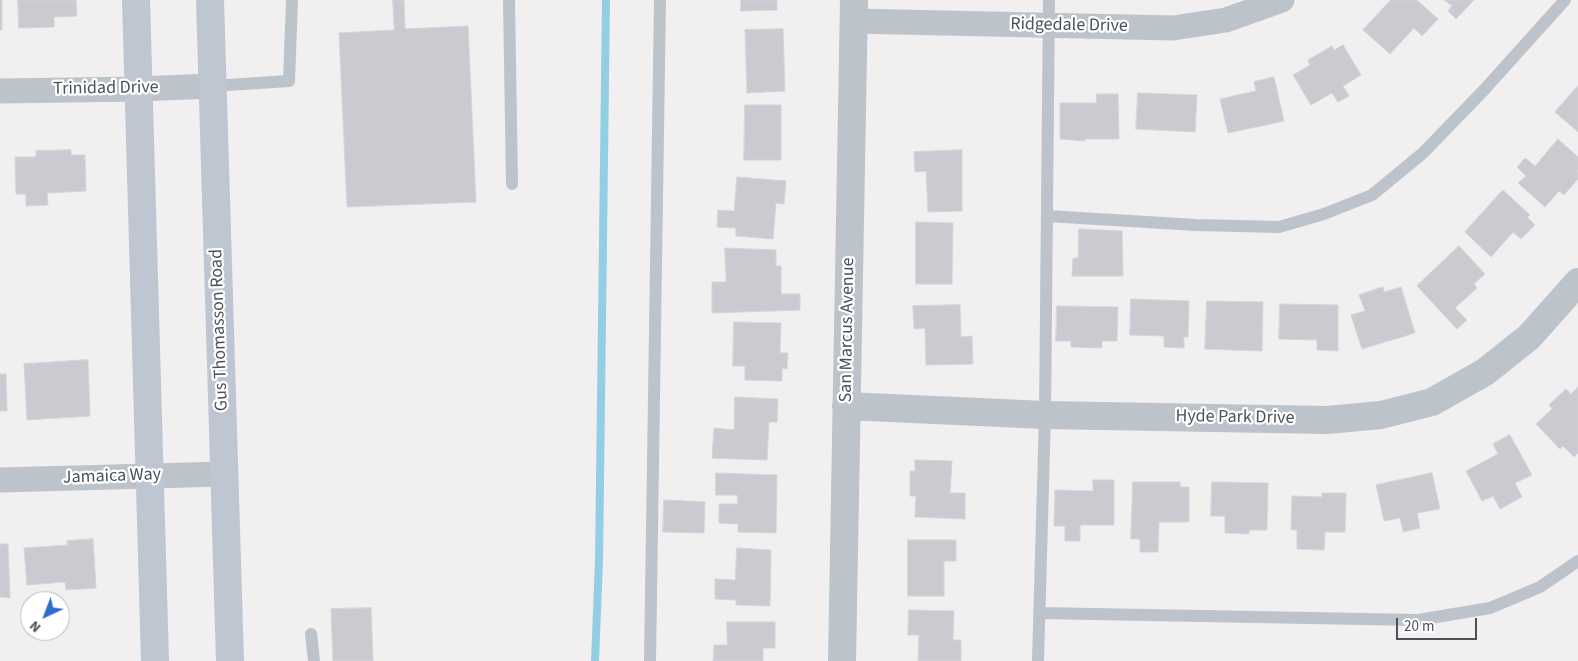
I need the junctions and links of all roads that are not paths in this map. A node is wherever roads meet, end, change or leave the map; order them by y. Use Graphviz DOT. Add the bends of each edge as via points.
graph roads {
  1 [pos="136,0"];
  2 [pos="210,0"];
  3 [pos="292,0"];
  4 [pos="509,0"];
  5 [pos="660,0"];
  6 [pos="1049,0"];
  7 [pos="1282,0"];
  8 [pos="1565,0"];
  9 [pos="854,10"];
  10 [pos="1048,25"];
  11 [pos="212,86"];
  12 [pos="138,89"];
  13 [pos="0,91"];
  14 [pos="512,184"];
  15 [pos="1047,216"];
  16 [pos="1578,282"];
  17 [pos="846,406"];
  18 [pos="1045,415"];
  19 [pos="225,474"];
  20 [pos="149,476"];
  21 [pos="0,480"];
  22 [pos="1578,561"];
  23 [pos="1038,613"];
  24 [pos="311,634"];
  25 [pos="155,661"];
  26 [pos="230,661"];
  27 [pos="314,661"];
  28 [pos="650,661"];
  29 [pos="842,661"];
  30 [pos="1038,661"];
  1 -- 12 [label="main road"];
  2 -- 11 [label="main road, Gus Thomasson Road"];
  3 -- 11 [label="lane" via="289,81"];
  4 -- 14 [label="lane"];
  5 -- 28 [label="lane"];
  6 -- 10 [label="lane"];
  7 -- 10 [label="street, Ridgedale Drive" via="1226,20 1173,28"];
  8 -- 15 [label="lane" via="1422,153 1372,194 1356,201 1279,227"];
  9 -- 10 [label="street, Ridgedale Drive"];
  9 -- 17 [label="street, San Marcus Avenue"];
  10 -- 15 [label="lane"];
  11 -- 12 [label="street, Trinidad Drive"];
  11 -- 19 [label="main road, Gus Thomasson Road"];
  12 -- 13 [label="street, Trinidad Drive"];
  12 -- 20 [label="main road"];
  15 -- 18 [label="lane"];
  16 -- 18 [label="street, Hyde Park Drive" via="1528,337 1485,372 1432,402 1381,415 1327,420"];
  17 -- 18 [label="street, Hyde Park Drive"];
  17 -- 29 [label="street, San Marcus Avenue"];
  18 -- 23 [label="lane"];
  19 -- 20 [label="street, Jamaica Way"];
  19 -- 26 [label="main road, Gus Thomasson Road"];
  20 -- 21 [label="street, Jamaica Way"];
  20 -- 25 [label="main road"];
  22 -- 23 [label="lane" via="1540,587 1490,608 1418,620"];
  23 -- 30 [label="lane"];
  24 -- 27 [label="lane"];
}
